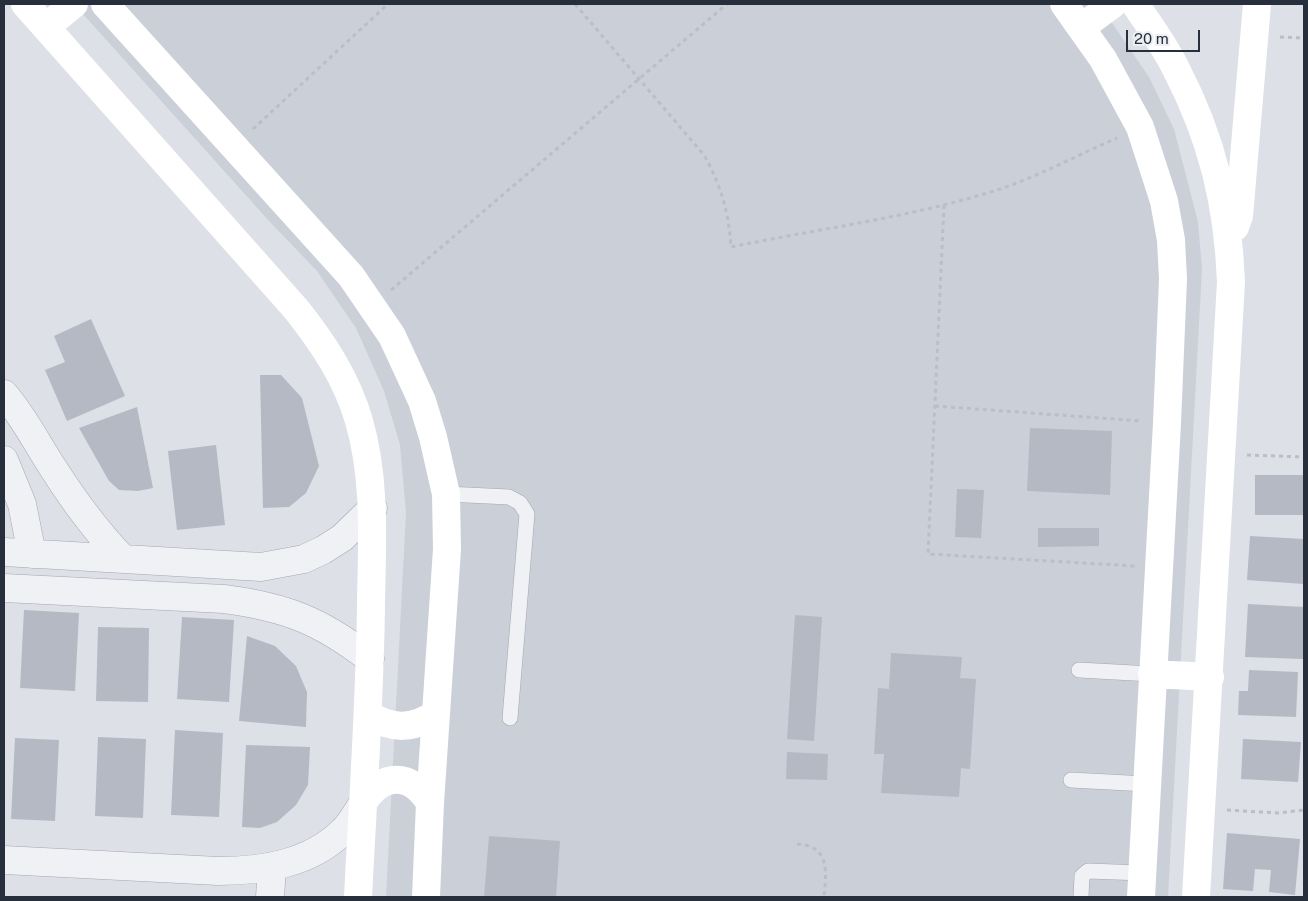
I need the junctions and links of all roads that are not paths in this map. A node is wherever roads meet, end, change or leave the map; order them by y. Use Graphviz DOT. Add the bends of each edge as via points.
graph roads {
  1 [pos="25,4"];
  2 [pos="74,4"];
  3 [pos="105,4"];
  4 [pos="1064,4"];
  5 [pos="1113,4"];
  6 [pos="1135,4"];
  7 [pos="1257,4"];
  8 [pos="46,27"];
  9 [pos="1082,27"];
  10 [pos="1229,234"];
  11 [pos="4,394"];
  12 [pos="52,467"];
  13 [pos="9,470"];
  14 [pos="446,494"];
  15 [pos="373,508"];
  16 [pos="4,552"];
  17 [pos="32,554"];
  18 [pos="123,559"];
  19 [pos="260,567"];
  20 [pos="4,588"];
  21 [pos="258,604"];
  22 [pos="370,659"];
  23 [pos="1079,670"];
  24 [pos="1152,674"];
  25 [pos="1210,676"];
  26 [pos="436,713"];
  27 [pos="368,714"];
  28 [pos="510,718"];
  29 [pos="1071,780"];
  30 [pos="1147,784"];
  31 [pos="430,802"];
  32 [pos="363,803"];
  33 [pos="4,860"];
  34 [pos="272,868"];
  35 [pos="1142,885"];
  36 [pos="270,897"];
  37 [pos="358,897"];
  38 [pos="426,897"];
  39 [pos="1081,897"];
  40 [pos="1196,897"];
  1 -- 8 [label="main road"];
  2 -- 8 [label="main road"];
  3 -- 14 [label="main road" via="351,276 373,305 396,344 422,401"];
  4 -- 9 [label="main road"];
  5 -- 9 [label="main road"];
  6 -- 10 [label="main road" via="1175,67 1194,107 1210,148"];
  7 -- 10 [label="main road" via="1239,216"];
  8 -- 15 [label="main road" via="323,343 344,380 359,420"];
  9 -- 24 [label="main road" via="1123,92 1140,128 1164,201 1171,240 1173,279 1167,423"];
  10 -- 25 [label="main road" via="1231,282"];
  11 -- 12 [label="street" via="32,431"];
  12 -- 13 [label="street"];
  12 -- 18 [label="street" via="84,515"];
  13 -- 17 [label="street" via="22,504"];
  14 -- 26 [label="main road" via="446,549"];
  14 -- 28 [label="lane" via="509,498 520,503 527,514"];
  15 -- 19 [label="street" via="342,538 323,550 296,560"];
  15 -- 22 [label="main road"];
  16 -- 17 [label="street"];
  17 -- 18 [label="street"];
  18 -- 19 [label="street"];
  19 -- 21 [label="street"];
  20 -- 21 [label="street"];
  21 -- 22 [label="street" via="315,622"];
  22 -- 27 [label="main road"];
  23 -- 24 [label="lane"];
  24 -- 25 [label="main road"];
  24 -- 30 [label="main road"];
  25 -- 40 [label="main road"];
  26 -- 27 [label="main road" via="408,726 386,724"];
  26 -- 31 [label="main road"];
  27 -- 32 [label="main road"];
  29 -- 30 [label="lane"];
  30 -- 35 [label="main road"];
  31 -- 32 [label="main road" via="422,790 410,782 396,780 382,782 370,791"];
  31 -- 38 [label="main road"];
  32 -- 34 [label="street" via="344,831 322,847"];
  32 -- 37 [label="main road"];
  33 -- 34 [label="street" via="218,871"];
  34 -- 36 [label="street"];
  35 -- 39 [label="lane" via="1088,871 1082,876"];
}
